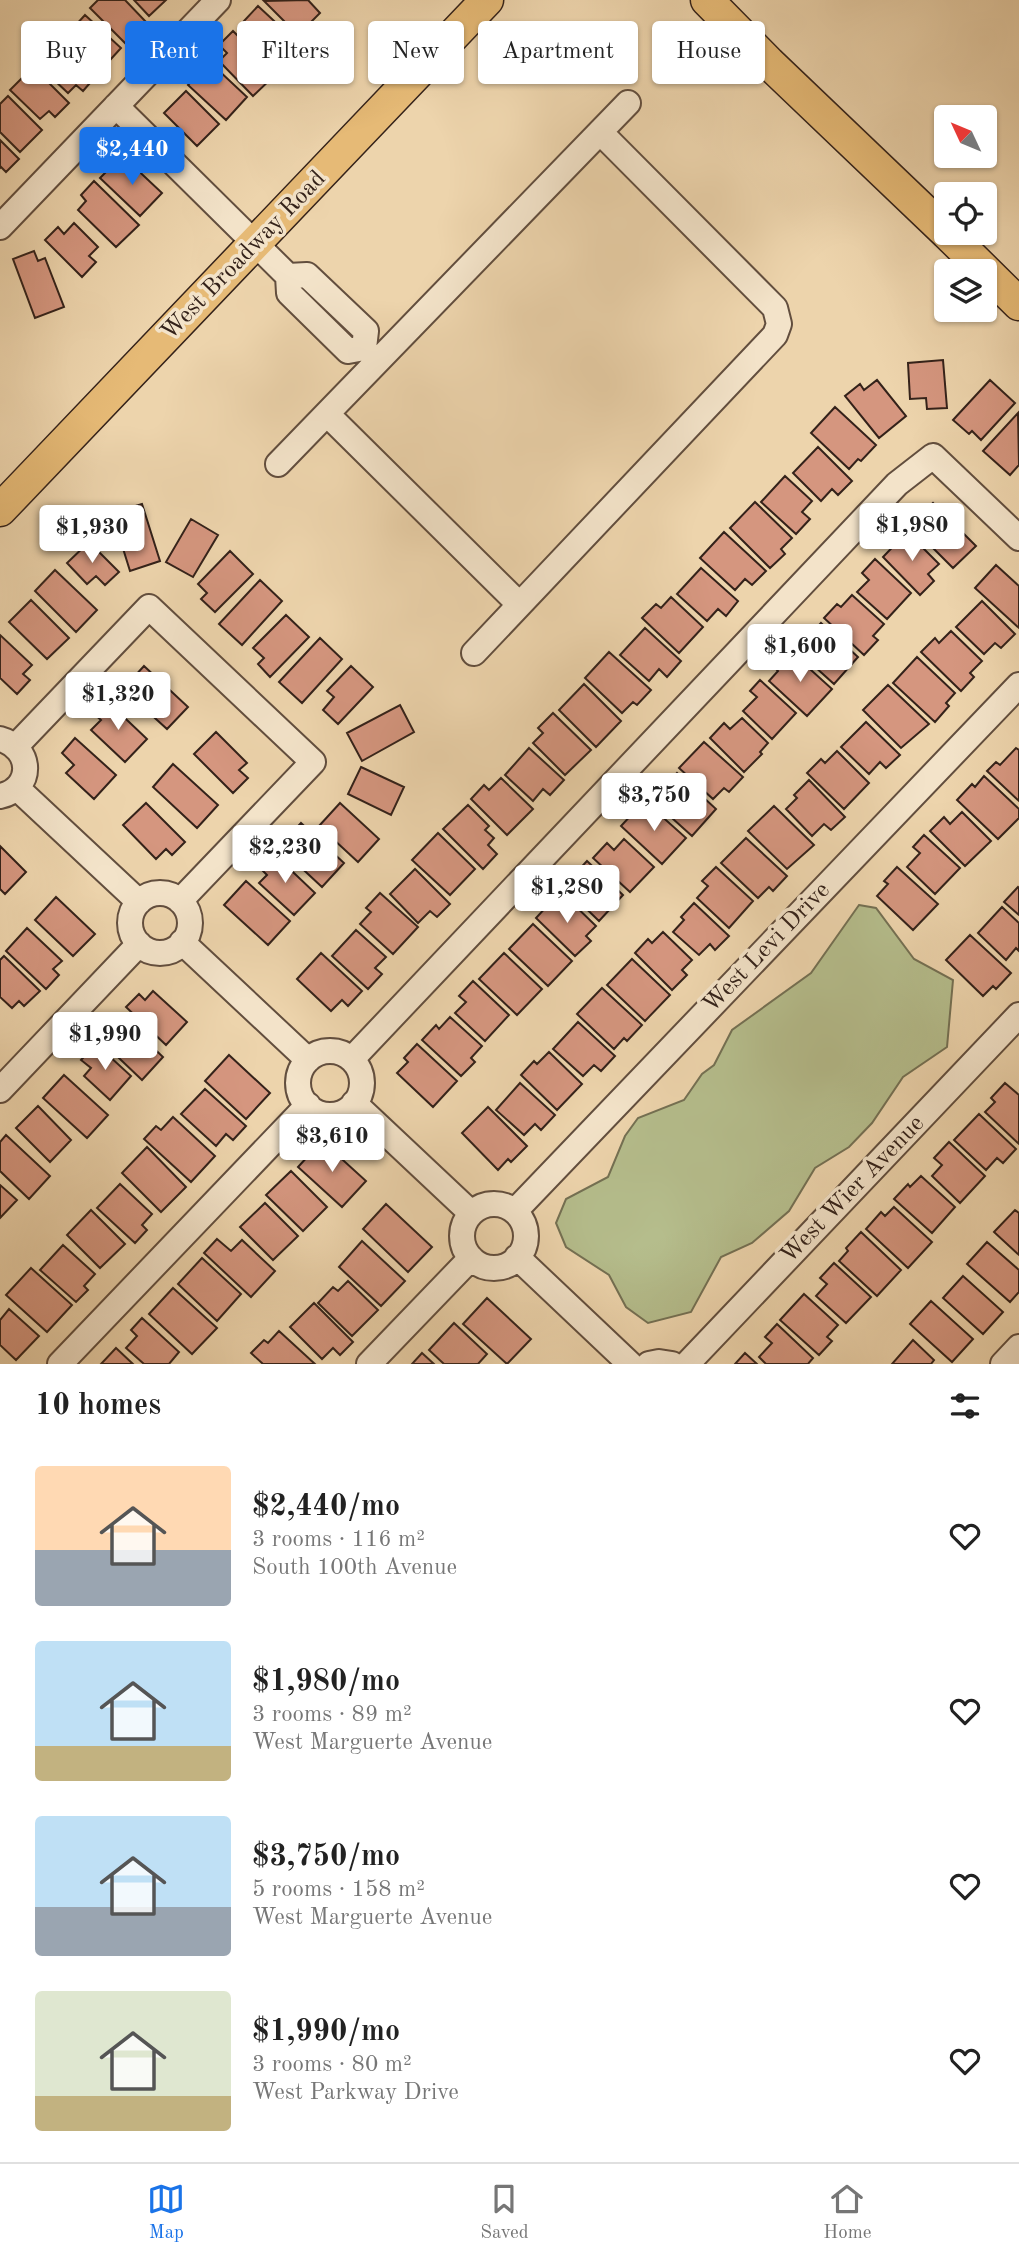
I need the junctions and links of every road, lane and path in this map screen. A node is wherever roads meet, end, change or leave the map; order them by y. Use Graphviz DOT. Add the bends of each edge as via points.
graph roads {
  1 [pos="218,0"];
  2 [pos="487,0"];
  3 [pos="707,0"];
  4 [pos="628,103"];
  5 [pos="116,106"];
  6 [pos="601,133"];
  7 [pos="934,221"];
  8 [pos="1,227"];
  9 [pos="256,243"];
  10 [pos="959,245"];
  11 [pos="1019,304"];
  12 [pos="371,355"];
  13 [pos="327,414"];
  14 [pos="278,464"];
  15 [pos="0,510"];
  16 [pos="1019,538"];
  17 [pos="519,604"];
  18 [pos="474,653"];
  19 [pos="1019,685"];
  20 [pos="8,743"];
  21 [pos="8,792"];
  22 [pos="180,901"];
  23 [pos="139,902"];
  24 [pos="182,942"];
  25 [pos="139,944"];
  26 [pos="1019,1015"];
  27 [pos="352,1059"];
  28 [pos="308,1060"];
  29 [pos="0,1090"];
  30 [pos="354,1103"];
  31 [pos="308,1105"];
  32 [pos="515,1212"];
  33 [pos="471,1213"];
  34 [pos="471,1258"];
  35 [pos="517,1258"];
  36 [pos="1019,1347"];
  37 [pos="60,1364"];
  38 [pos="369,1364"];
  39 [pos="630,1364"];
  40 [pos="649,1364"];
  41 [pos="672,1364"];
  42 [pos="687,1364"];
  43 [pos="1003,1364"];
  1 -- 5 [label="street"];
  2 -- 9 [label="main road, West Broadway Road"];
  3 -- 7 [label="main road"];
  4 -- 6 [label="street"];
  5 -- 8 [label="street"];
  5 -- 9 [label="street"];
  6 -- 12 [label="street"];
  6 -- 17 [label="street" via="775,308 779,324 775,335"];
  9 -- 12 [label="street" via="288,276 289,293 348,351"];
  9 -- 15 [label="main road, West Broadway Road"];
  10 -- 11 [label="main road"];
  12 -- 13 [label="street"];
  13 -- 14 [label="street"];
  13 -- 17 [label="street"];
  16 -- 27 [label="street" via="933,456 897,484"];
  17 -- 18 [label="street"];
  19 -- 32 [label="street, West Levi Drive"];
  20 -- 21 [label="street" via="25,762 25,771"];
  20 -- 22 [label="street" via="149,607 313,762"];
  21 -- 23 [label="street"];
  22 -- 23 [label="street" via="163,893"];
  22 -- 24 [label="street" via="190,927"];
  23 -- 25 [label="street" via="130,919"];
  24 -- 25 [label="street" via="164,952"];
  24 -- 28 [label="street"];
  25 -- 29 [label="street"];
  26 -- 42 [label="street, West Wier Avenue"];
  27 -- 28 [label="street" via="330,1051"];
  27 -- 30 [label="street" via="362,1081"];
  28 -- 31 [label="street" via="298,1080"];
  30 -- 31 [label="street" via="332,1115"];
  30 -- 33 [label="street"];
  31 -- 37 [label="street"];
  32 -- 33 [label="street" via="498,1204"];
  32 -- 35 [label="street" via="526,1239"];
  33 -- 34 [label="street" via="462,1232"];
  34 -- 35 [label="street" via="489,1267"];
  34 -- 38 [label="street"];
  35 -- 39 [label="street"];
  36 -- 43 [label="street"];
  40 -- 41 [label="street"];
}
